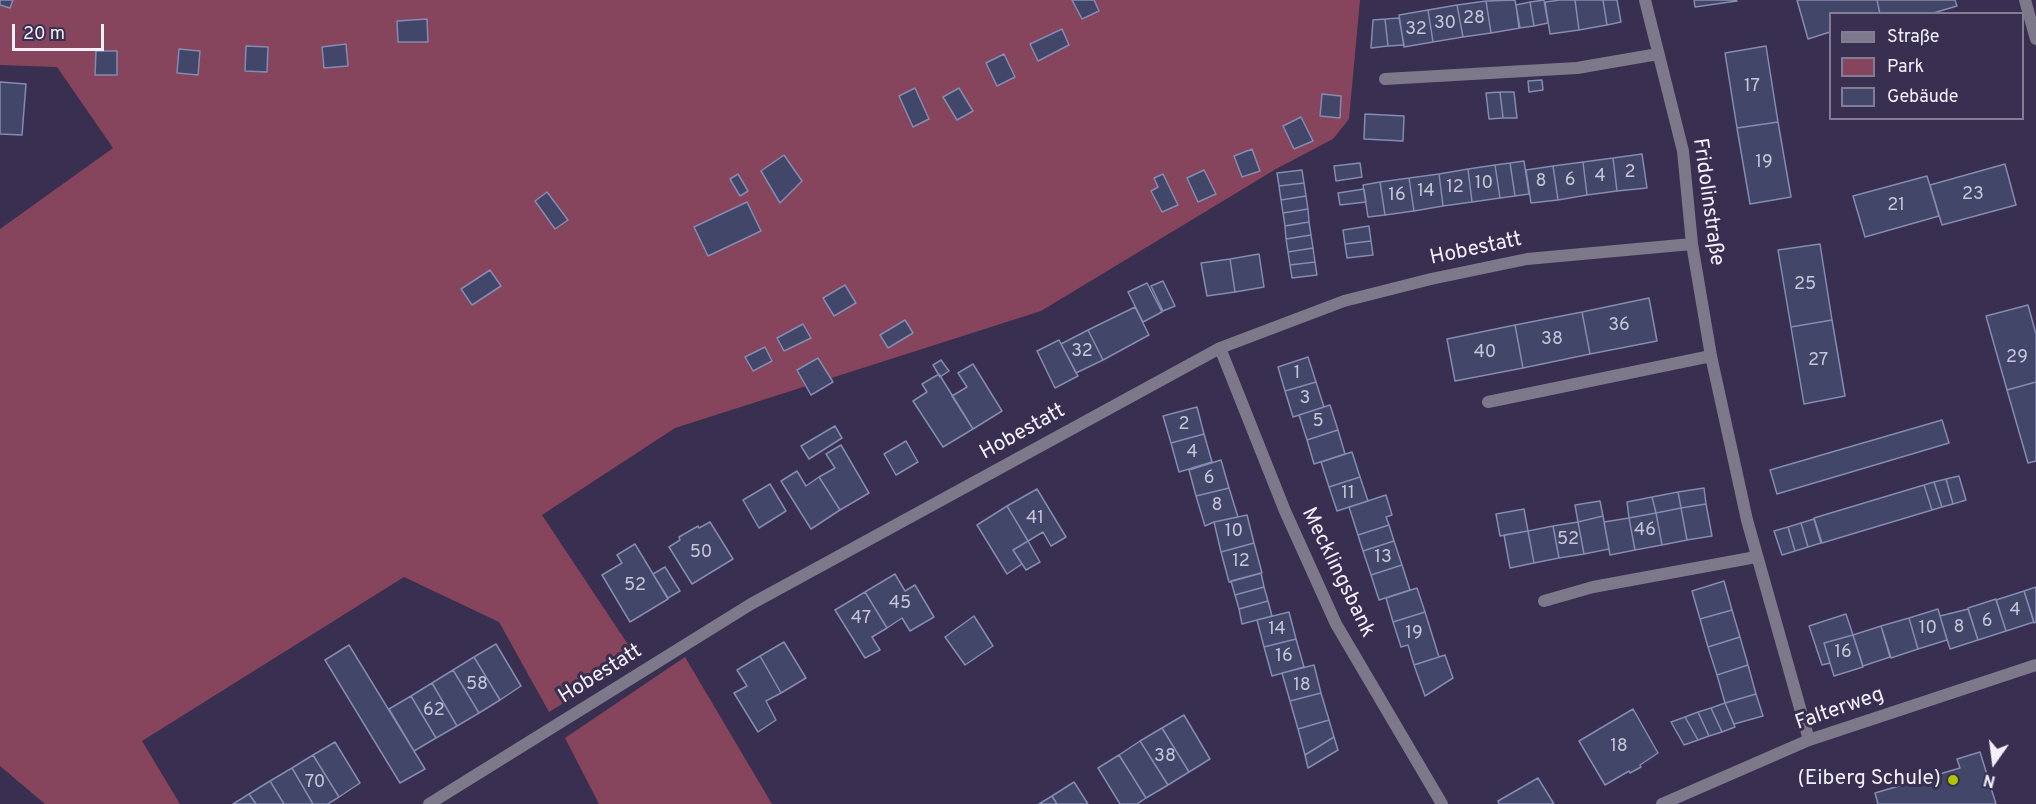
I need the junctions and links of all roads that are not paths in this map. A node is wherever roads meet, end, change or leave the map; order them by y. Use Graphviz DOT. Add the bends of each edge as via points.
graph roads {
  1 [pos="1645,0"];
  2 [pos="2025,0"];
  3 [pos="2036,39"];
  4 [pos="1658,54"];
  5 [pos="1385,79"];
  6 [pos="1692,244"];
  7 [pos="1220,348"];
  8 [pos="1711,356"];
  9 [pos="1488,402"];
  10 [pos="1756,557"];
  11 [pos="1544,601"];
  12 [pos="2036,665"];
  13 [pos="1809,740"];
  14 [pos="429,804"];
  15 [pos="1442,804"];
  16 [pos="1662,804"];
  1 -- 4 [label="street, Fridolinstraße"];
  2 -- 3 [label="street"];
  4 -- 5 [label="street" via="1577,68"];
  4 -- 6 [label="street, Fridolinstraße" via="1683,151"];
  6 -- 7 [label="street, Hobestatt" via="1527,259 1431,279 1344,301"];
  6 -- 8 [label="street, Fridolinstraße"];
  7 -- 14 [label="street, Hobestatt" via="751,604"];
  7 -- 15 [label="street, Mecklingsbank" via="1285,511 1336,624"];
  8 -- 9 [label="street"];
  8 -- 10 [label="street, Fridolinstraße"];
  10 -- 11 [label="street" via="1593,587"];
  10 -- 13 [label="street, Fridolinstraße"];
  12 -- 13 [label="street, Falterweg"];
  13 -- 16 [label="street, Falterweg"];
}
